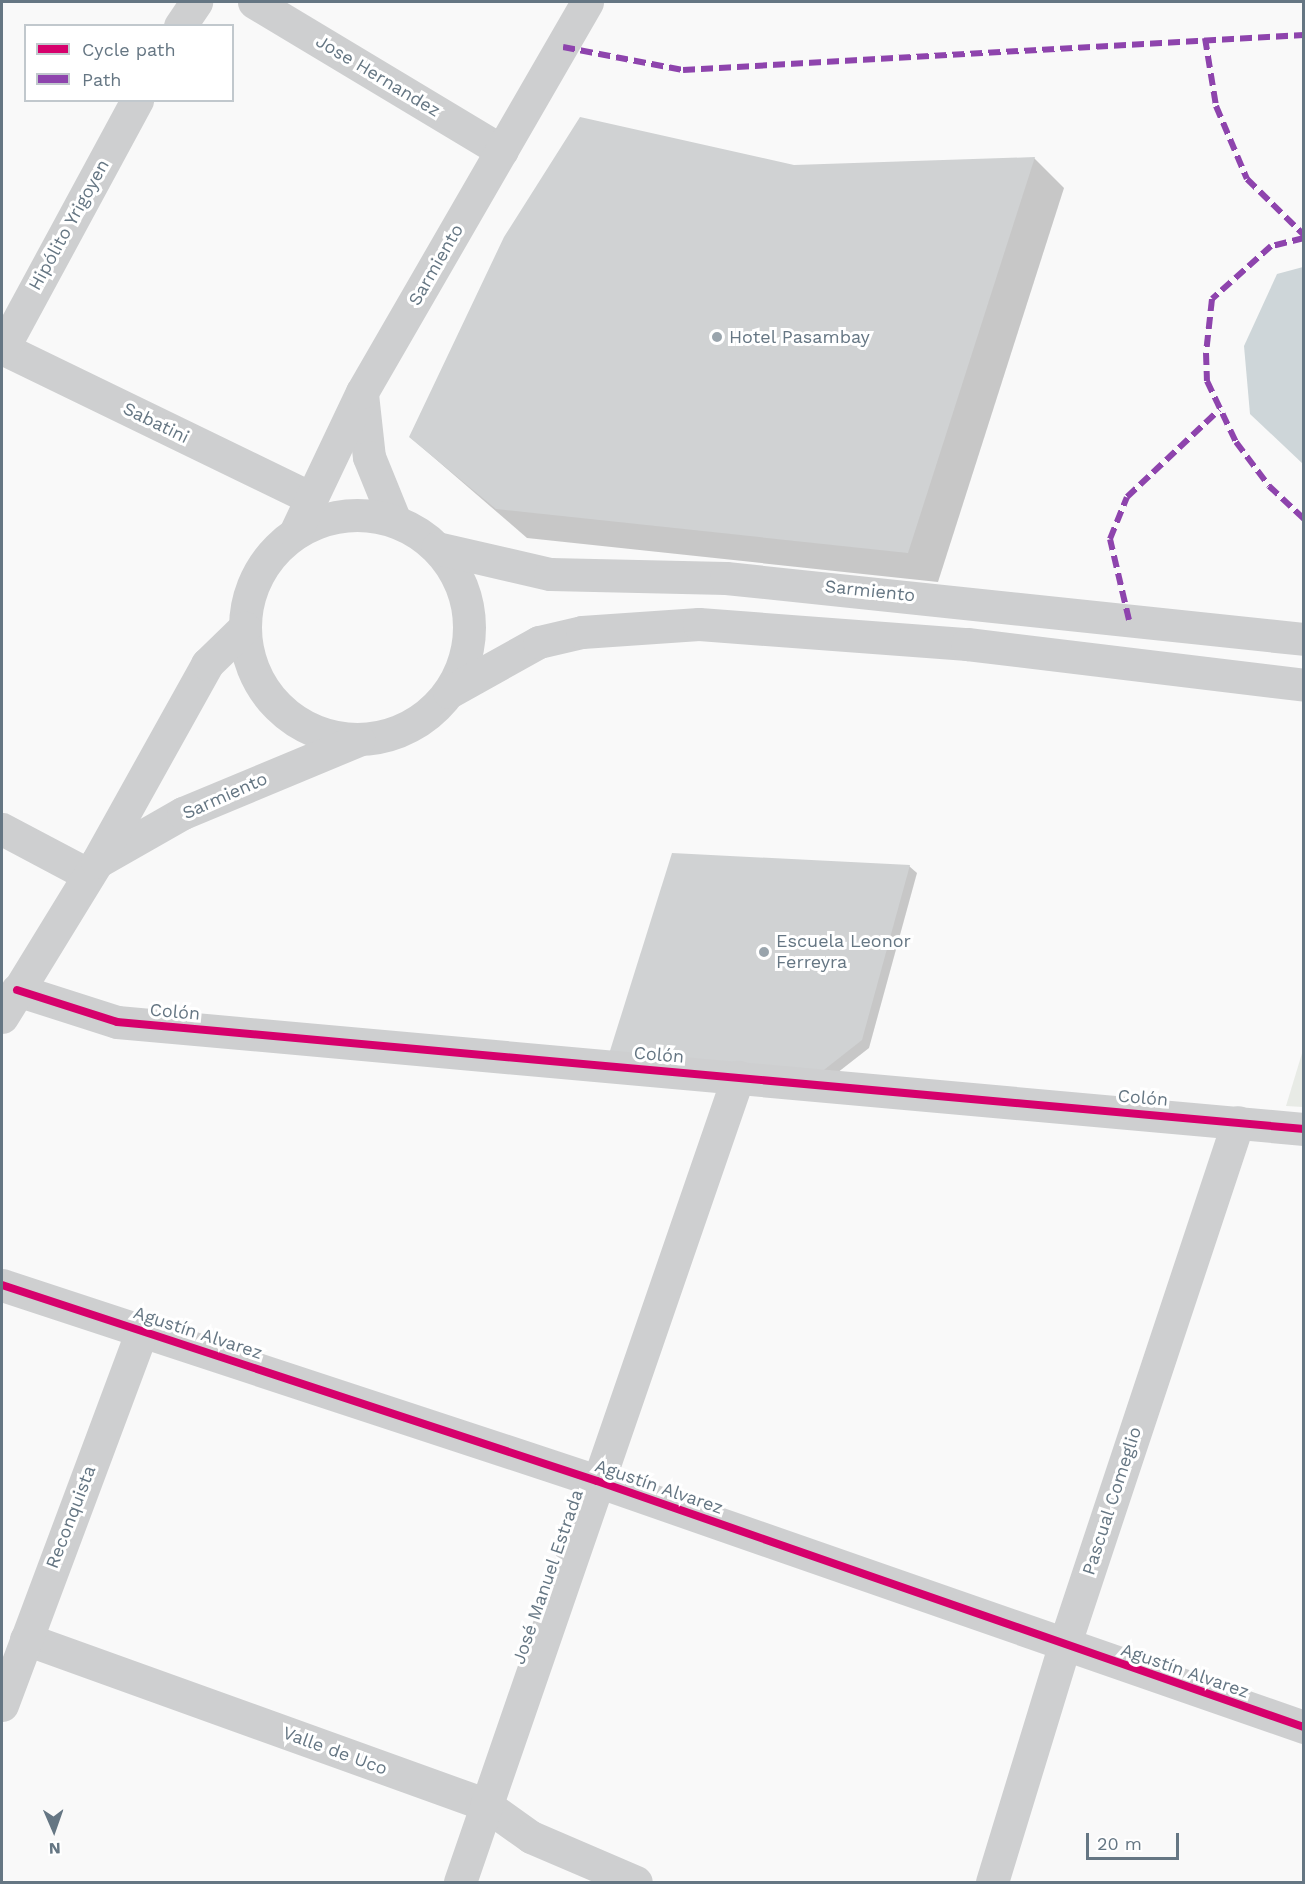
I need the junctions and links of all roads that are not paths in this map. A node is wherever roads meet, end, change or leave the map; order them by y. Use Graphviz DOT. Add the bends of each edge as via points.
graph roads {
  1 [pos="196,2"];
  2 [pos="254,2"];
  3 [pos="587,2"];
  4 [pos="181,24"];
  5 [pos="136,102"];
  6 [pos="502,151"];
  7 [pos="2,349"];
  8 [pos="362,392"];
  9 [pos="311,498"];
  10 [pos="394,521"];
  11 [pos="295,533"];
  12 [pos="437,548"];
  13 [pos="244,628"];
  14 [pos="1304,639"];
  15 [pos="1304,685"];
  16 [pos="449,692"];
  17 [pos="358,740"];
  18 [pos="2,830"];
  19 [pos="93,869"];
  20 [pos="9,1003"];
  21 [pos="738,1077"];
  22 [pos="1238,1122"];
  23 [pos="1304,1129"];
  24 [pos="2,1284"];
  25 [pos="142,1330"];
  26 [pos="597,1481"];
  27 [pos="26,1639"];
  28 [pos="1064,1646"];
  29 [pos="2,1705"];
  30 [pos="1304,1727"];
  31 [pos="486,1805"];
  32 [pos="460,1882"];
  33 [pos="636,1882"];
  34 [pos="992,1882"];
  1 -- 4 [label="street"];
  2 -- 6 [label="street, Jose Hernandez"];
  3 -- 6 [label="street, Sarmiento"];
  5 -- 7 [label="street, Hipólito Yrigoyen"];
  6 -- 8 [label="street, Sarmiento"];
  7 -- 9 [label="street, Sabatini"];
  8 -- 9 [label="street, Sarmiento"];
  8 -- 10 [label="street" via="369,457"];
  9 -- 11 [label="street, Sarmiento"];
  10 -- 11 [label="street" via="343,515"];
  10 -- 12 [label="street"];
  11 -- 13 [label="street" via="262,566 248,596"];
  12 -- 14 [label="street, Sarmiento" via="549,574 737,579"];
  12 -- 16 [label="street" via="456,574 467,603 464,665"];
  13 -- 17 [label="street" via="249,662 266,694 291,719 323,735"];
  13 -- 19 [label="street, Sarmiento" via="207,664"];
  15 -- 16 [label="street" via="967,644 699,624 582,632 539,642"];
  16 -- 17 [label="street" via="424,718 393,734"];
  17 -- 19 [label="street, Sarmiento" via="183,813"];
  18 -- 19 [label="street"];
  19 -- 20 [label="street, Sarmiento"];
  20 -- 21 [label="street, Colón" via="117,1022"];
  21 -- 22 [label="street, Colón"];
  21 -- 26 [label="street, José Manuel Estrada"];
  22 -- 23 [label="street, Colón"];
  22 -- 28 [label="street, Pascual Comeglio"];
  24 -- 25 [label="street, Agustín Alvarez"];
  25 -- 26 [label="street, Agustín Alvarez"];
  25 -- 27 [label="street, Reconquista"];
  26 -- 28 [label="street, Agustín Alvarez"];
  26 -- 31 [label="street, José Manuel Estrada"];
  27 -- 29 [label="street, Reconquista"];
  27 -- 31 [label="street, Valle de Uco"];
  28 -- 30 [label="street, Agustín Alvarez"];
  28 -- 34 [label="street, Pascual Comeglio"];
  31 -- 32 [label="street, José Manuel Estrada"];
  31 -- 33 [label="street, Valle de Uco" via="531,1837"];
}
